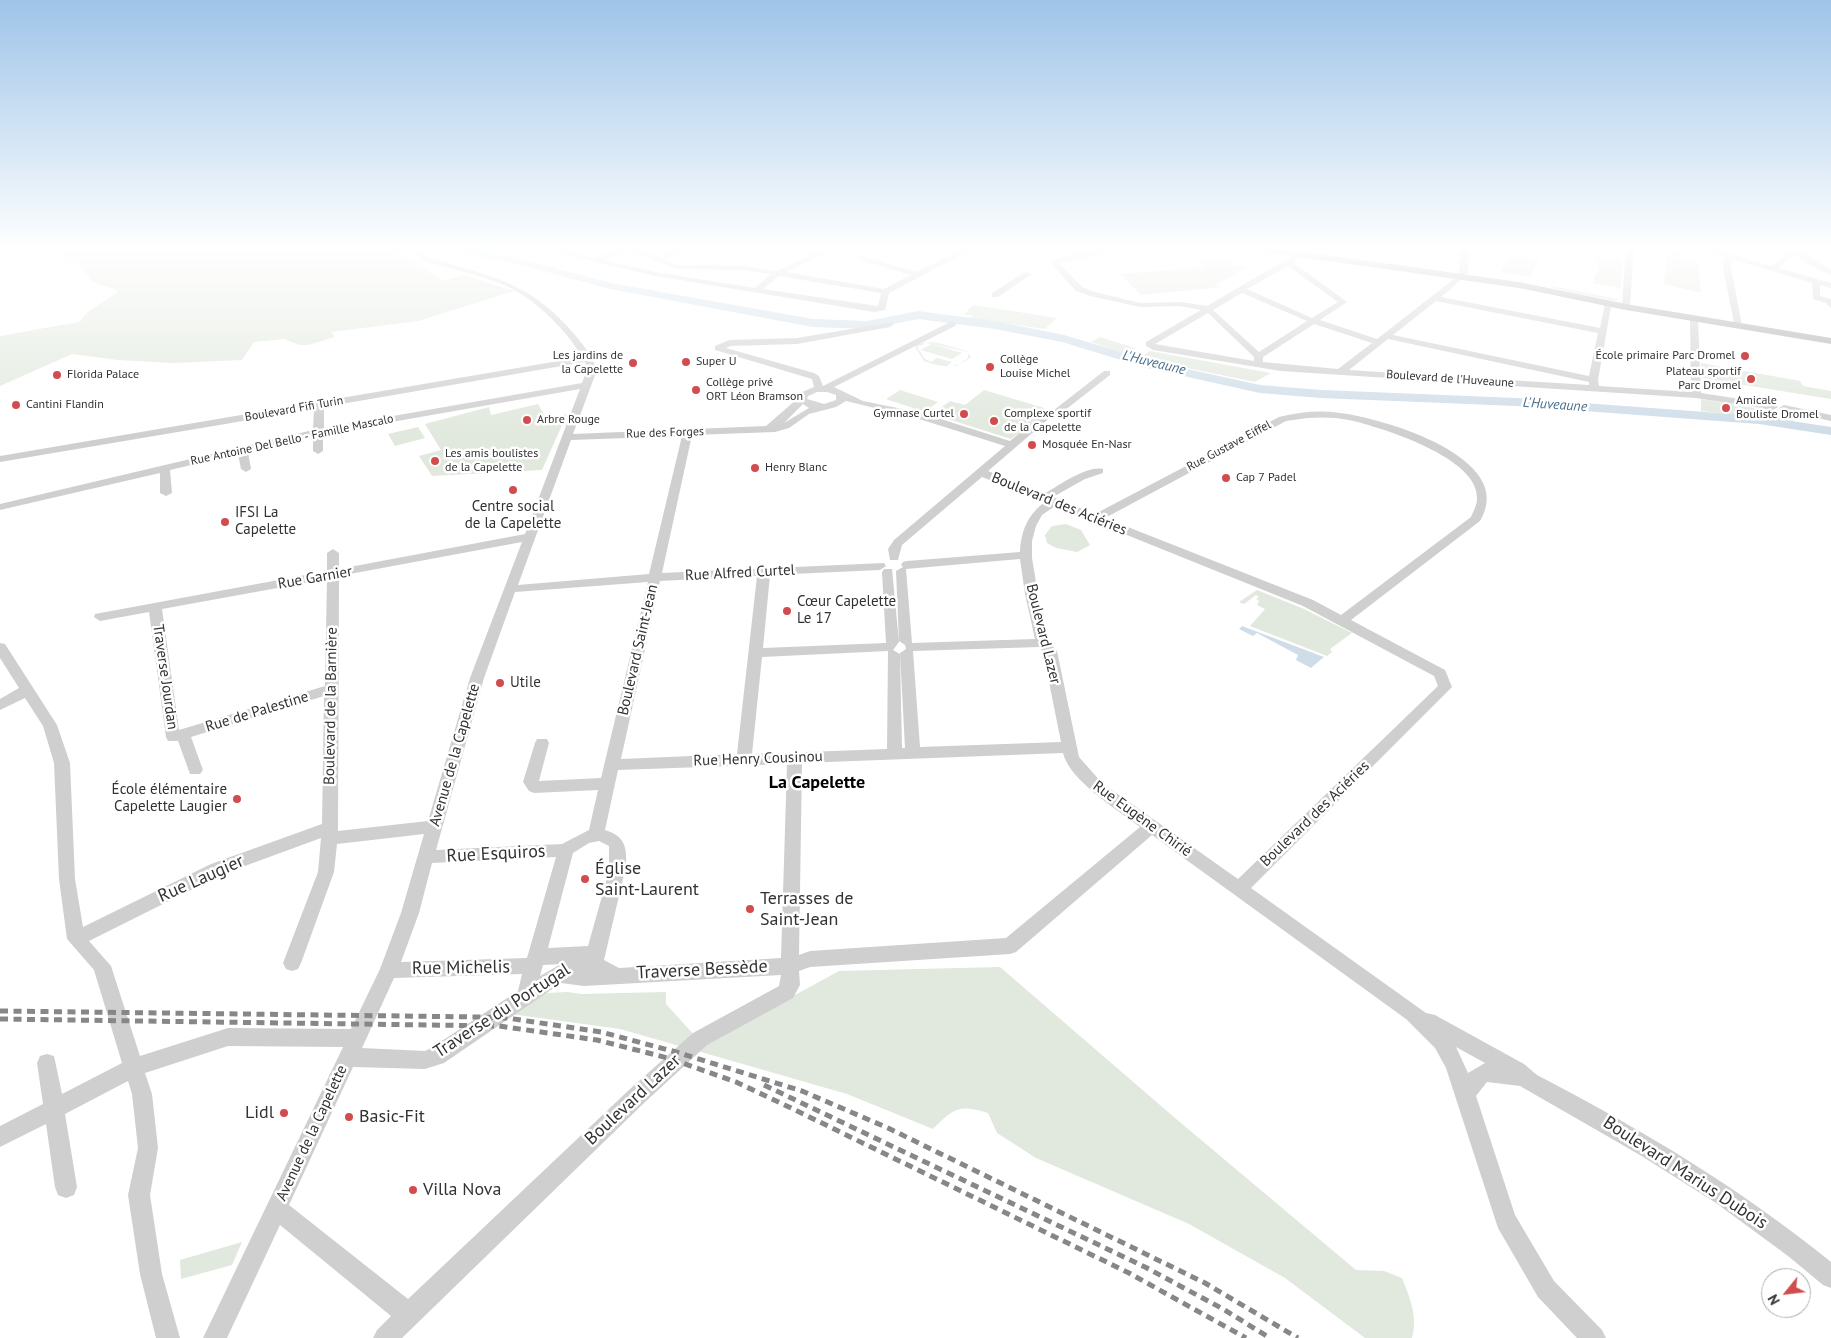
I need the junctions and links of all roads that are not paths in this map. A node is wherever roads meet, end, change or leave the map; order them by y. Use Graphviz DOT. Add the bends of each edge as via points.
graph roads {
  1 [pos="544,311"];
  2 [pos="1204,311"];
  3 [pos="1210,311"];
  4 [pos="1291,311"];
  5 [pos="1328,311"];
  6 [pos="1417,311"];
  7 [pos="1503,311"];
  8 [pos="1607,311"];
  9 [pos="1651,311"];
  10 [pos="1735,311"];
  11 [pos="1694,319"];
  12 [pos="1313,321"];
  13 [pos="890,324"];
  14 [pos="952,324"];
  15 [pos="1738,326"];
  16 [pos="1603,331"];
  17 [pos="1385,336"];
  18 [pos="1831,341"];
  19 [pos="790,342"];
  20 [pos="1377,342"];
  21 [pos="588,359"];
  22 [pos="759,360"];
  23 [pos="1259,360"];
  24 [pos="782,366"];
  25 [pos="1340,372"];
  26 [pos="1107,373"];
  27 [pos="842,380"];
  28 [pos="1593,384"];
  29 [pos="587,385"];
  30 [pos="821,387"];
  31 [pos="804,392"];
  32 [pos="1696,395"];
  33 [pos="838,397"];
  34 [pos="860,403"];
  35 [pos="319,405"];
  36 [pos="823,407"];
  37 [pos="1831,418"];
  38 [pos="786,422"];
  39 [pos="319,432"];
  40 [pos="688,432"];
  41 [pos="568,437"];
  42 [pos="1012,445"];
  43 [pos="242,449"];
  44 [pos="318,451"];
  45 [pos="0,459"];
  46 [pos="164,467"];
  47 [pos="246,469"];
  48 [pos="1099,471"];
  49 [pos="980,472"];
  50 [pos="166,494"];
  51 [pos="1049,500"];
  52 [pos="0,507"];
  53 [pos="1096,518"];
  54 [pos="529,537"];
  55 [pos="333,553"];
  56 [pos="1024,556"];
  57 [pos="894,568"];
  58 [pos="764,572"];
  59 [pos="332,574"];
  60 [pos="654,579"];
  61 [pos="510,589"];
  62 [pos="155,607"];
  63 [pos="100,617"];
  64 [pos="1343,620"];
  65 [pos="1043,643"];
  66 [pos="0,647"];
  67 [pos="899,647"];
  68 [pos="755,653"];
  69 [pos="332,689"];
  70 [pos="28,690"];
  71 [pos="0,705"];
  72 [pos="183,735"];
  73 [pos="542,743"];
  74 [pos="1068,747"];
  75 [pos="904,753"];
  76 [pos="795,758"];
  77 [pos="744,759"];
  78 [pos="612,765"];
  79 [pos="195,770"];
  80 [pos="607,784"];
  81 [pos="435,827"];
  82 [pos="1151,827"];
  83 [pos="329,833"];
  84 [pos="596,834"];
  85 [pos="566,850"];
  86 [pos="426,857"];
  87 [pos="1239,889"];
  88 [pos="76,939"];
  89 [pos="594,954"];
  90 [pos="534,961"];
  91 [pos="292,963"];
  92 [pos="790,966"];
  93 [pos="389,970"];
  94 [pos="558,974"];
  95 [pos="614,975"];
  96 [pos="525,998"];
  97 [pos="1413,1013"];
  98 [pos="357,1038"];
  99 [pos="348,1057"];
  100 [pos="47,1063"];
  101 [pos="134,1067"];
  102 [pos="1530,1082"];
  103 [pos="1465,1095"];
  104 [pos="54,1109"];
  105 [pos="0,1137"];
  106 [pos="66,1187"];
  107 [pos="276,1208"];
  108 [pos="1831,1277"];
  109 [pos="409,1315"];
  110 [pos="168,1338"];
  111 [pos="215,1338"];
  112 [pos="385,1338"];
  113 [pos="1594,1338"];
  1 -- 21 [label="street" via="568,332"];
  2 -- 23 [label="street, Boulevard de l'Huveaune" via="1149,344"];
  3 -- 23 [label="street"];
  4 -- 12 [label="street"];
  5 -- 12 [label="street"];
  6 -- 17 [label="street"];
  7 -- 16 [label="street"];
  8 -- 16 [label="street"];
  9 -- 11 [label="main road"];
  10 -- 15 [label="street"];
  11 -- 15 [label="main road"];
  11 -- 32 [label="street"];
  12 -- 20 [label="street"];
  12 -- 23 [label="street"];
  13 -- 19 [label="street"];
  14 -- 27 [label="street"];
  15 -- 18 [label="main road"];
  16 -- 28 [label="street"];
  17 -- 20 [label="street"];
  17 -- 28 [label="street"];
  19 -- 22 [label="street"];
  19 -- 22 [label="street" via="729,343 718,348"];
  20 -- 25 [label="street"];
  21 -- 29 [label="street, Avenue de la Capelette" via="592,370"];
  21 -- 35 [label="street, Boulevard Fifi Turin"];
  22 -- 24 [label="street"];
  23 -- 25 [label="street, Boulevard de l'Huveaune"];
  24 -- 30 [label="street" via="811,375"];
  24 -- 31 [label="street" via="802,379"];
  25 -- 28 [label="street, Boulevard de l'Huveaune"];
  26 -- 42 [label="street" via="1057,412 1047,415"];
  27 -- 30 [label="street"];
  27 -- 33 [label="street"];
  28 -- 32 [label="street, Boulevard de l'Huveaune"];
  29 -- 39 [label="street, Rue Antoine Del Bello - Famille Mascalo"];
  29 -- 41 [label="street, Avenue de la Capelette"];
  30 -- 31 [label="street"];
  30 -- 33 [label="street"];
  31 -- 36 [label="street" via="813,406"];
  31 -- 38 [label="street, Rue des Forges"];
  32 -- 37 [label="street, Boulevard de l'Huveaune"];
  33 -- 34 [label="street"];
  33 -- 36 [label="street, Rue des Forges"];
  34 -- 42 [label="street" via="918,416"];
  35 -- 39 [label="street"];
  35 -- 45 [label="street, Boulevard Fifi Turin"];
  36 -- 38 [label="street, Rue des Forges"];
  38 -- 40 [label="street, Rue des Forges" via="761,430"];
  39 -- 43 [label="street, Rue Antoine Del Bello - Famille Mascalo"];
  39 -- 44 [label="street"];
  40 -- 41 [label="street, Rue des Forges"];
  40 -- 60 [label="street, Boulevard Saint-Jean"];
  41 -- 54 [label="street, Avenue de la Capelette"];
  42 -- 49 [label="street"];
  43 -- 46 [label="street, Rue Antoine Del Bello - Famille Mascalo"];
  43 -- 47 [label="street"];
  46 -- 50 [label="street"];
  46 -- 52 [label="street, Rue Antoine Del Bello - Famille Mascalo"];
  48 -- 51 [label="street, Boulevard Lazer" via="1081,477"];
  49 -- 51 [label="street, Boulevard des Aciéries"];
  49 -- 57 [label="street" via="898,543 894,557 904,559"];
  51 -- 53 [label="street, Boulevard des Aciéries"];
  51 -- 56 [label="street, Boulevard Lazer" via="1031,525"];
  53 -- 64 [label="street, Boulevard des Aciéries"];
  53 -- 64 [label="street, Rue Gustave Eiffel" via="1283,419 1345,416 1404,432 1449,454 1469,472 1483,499 1480,512 1476,519"];
  54 -- 59 [label="street, Rue Garnier"];
  54 -- 61 [label="street, Avenue de la Capelette"];
  55 -- 59 [label="street, Boulevard de la Barnière"];
  56 -- 57 [label="street"];
  56 -- 65 [label="street, Boulevard Lazer"];
  57 -- 58 [label="street, Rue Alfred Curtel"];
  57 -- 67 [label="street"];
  58 -- 60 [label="street, Rue Alfred Curtel"];
  58 -- 68 [label="street"];
  59 -- 62 [label="street, Rue Garnier"];
  59 -- 69 [label="street, Boulevard de la Barnière"];
  60 -- 61 [label="street, Rue Alfred Curtel"];
  60 -- 78 [label="street, Boulevard Saint-Jean"];
  61 -- 81 [label="street, Avenue de la Capelette" via="477,678"];
  62 -- 63 [label="street, Rue Garnier"];
  62 -- 72 [label="street, Traverse Jourdan" via="171,735"];
  64 -- 87 [label="street, Boulevard des Aciéries" via="1432,666 1440,673 1445,687"];
  65 -- 67 [label="street"];
  65 -- 74 [label="street, Boulevard Lazer" via="1050,651"];
  66 -- 70 [label="street"];
  67 -- 68 [label="street"];
  67 -- 75 [label="street"];
  68 -- 77 [label="street"];
  69 -- 72 [label="street, Rue de Palestine"];
  69 -- 83 [label="street, Boulevard de la Barnière"];
  70 -- 71 [label="street"];
  70 -- 88 [label="street" via="50,725 62,763 66,879"];
  72 -- 79 [label="street"];
  73 -- 80 [label="street" via="531,782 534,787"];
  74 -- 75 [label="street"];
  74 -- 82 [label="street, Rue Eugène Chirié" via="1072,759 1086,778"];
  75 -- 76 [label="street, Rue Henry Cousinou"];
  76 -- 77 [label="street, Rue Henry Cousinou"];
  76 -- 92 [label="street, Boulevard Lazer"];
  77 -- 78 [label="street, Rue Henry Cousinou"];
  78 -- 80 [label="street, Boulevard Saint-Jean"];
  80 -- 84 [label="street, Boulevard Saint-Jean"];
  81 -- 83 [label="street, Rue Laugier"];
  81 -- 86 [label="street, Avenue de la Capelette"];
  82 -- 87 [label="street, Rue Eugène Chirié"];
  82 -- 92 [label="street" via="1010,946 810,959"];
  83 -- 88 [label="street, Rue Laugier" via="217,869"];
  83 -- 91 [label="street, Boulevard de la Barnière" via="326,872"];
  84 -- 85 [label="street" via="583,838"];
  84 -- 89 [label="street" via="610,838 616,844 619,858"];
  85 -- 86 [label="street, Rue Esquiros"];
  85 -- 90 [label="street"];
  86 -- 93 [label="street, Avenue de la Capelette"];
  87 -- 97 [label="street"];
  88 -- 101 [label="street" via="102,966"];
  89 -- 90 [label="street, Rue Michelis"];
  89 -- 94 [label="street, Traverse du Portugal"];
  89 -- 95 [label="street" via="596,965"];
  90 -- 93 [label="street, Rue Michelis"];
  90 -- 96 [label="street"];
  92 -- 95 [label="street, Traverse Bessède"];
  92 -- 109 [label="street, Boulevard Lazer" via="791,985 786,992 700,1039"];
  93 -- 98 [label="street, Avenue de la Capelette"];
  94 -- 95 [label="street, Traverse Bessède" via="584,978"];
  94 -- 96 [label="street, Traverse du Portugal"];
  96 -- 99 [label="street, Traverse du Portugal" via="437,1056 425,1060"];
  97 -- 102 [label="street, Boulevard Marius Dubois" via="1517,1071"];
  97 -- 103 [label="street" via="1442,1042"];
  98 -- 99 [label="street, Avenue de la Capelette"];
  98 -- 101 [label="street" via="228,1037"];
  99 -- 107 [label="street, Avenue de la Capelette"];
  100 -- 104 [label="street"];
  101 -- 104 [label="street"];
  101 -- 110 [label="street" via="142,1094 148,1148 139,1195 150,1274"];
  102 -- 103 [label="street, Boulevard Marius Dubois" via="1493,1070 1482,1072 1474,1078"];
  102 -- 108 [label="street, Boulevard Marius Dubois" via="1646,1144 1754,1217"];
  103 -- 113 [label="street" via="1506,1220 1546,1289"];
  104 -- 105 [label="street"];
  104 -- 106 [label="street"];
  107 -- 109 [label="street"];
  107 -- 111 [label="street, Avenue de la Capelette"];
  109 -- 112 [label="street, Boulevard Lazer"];
}
